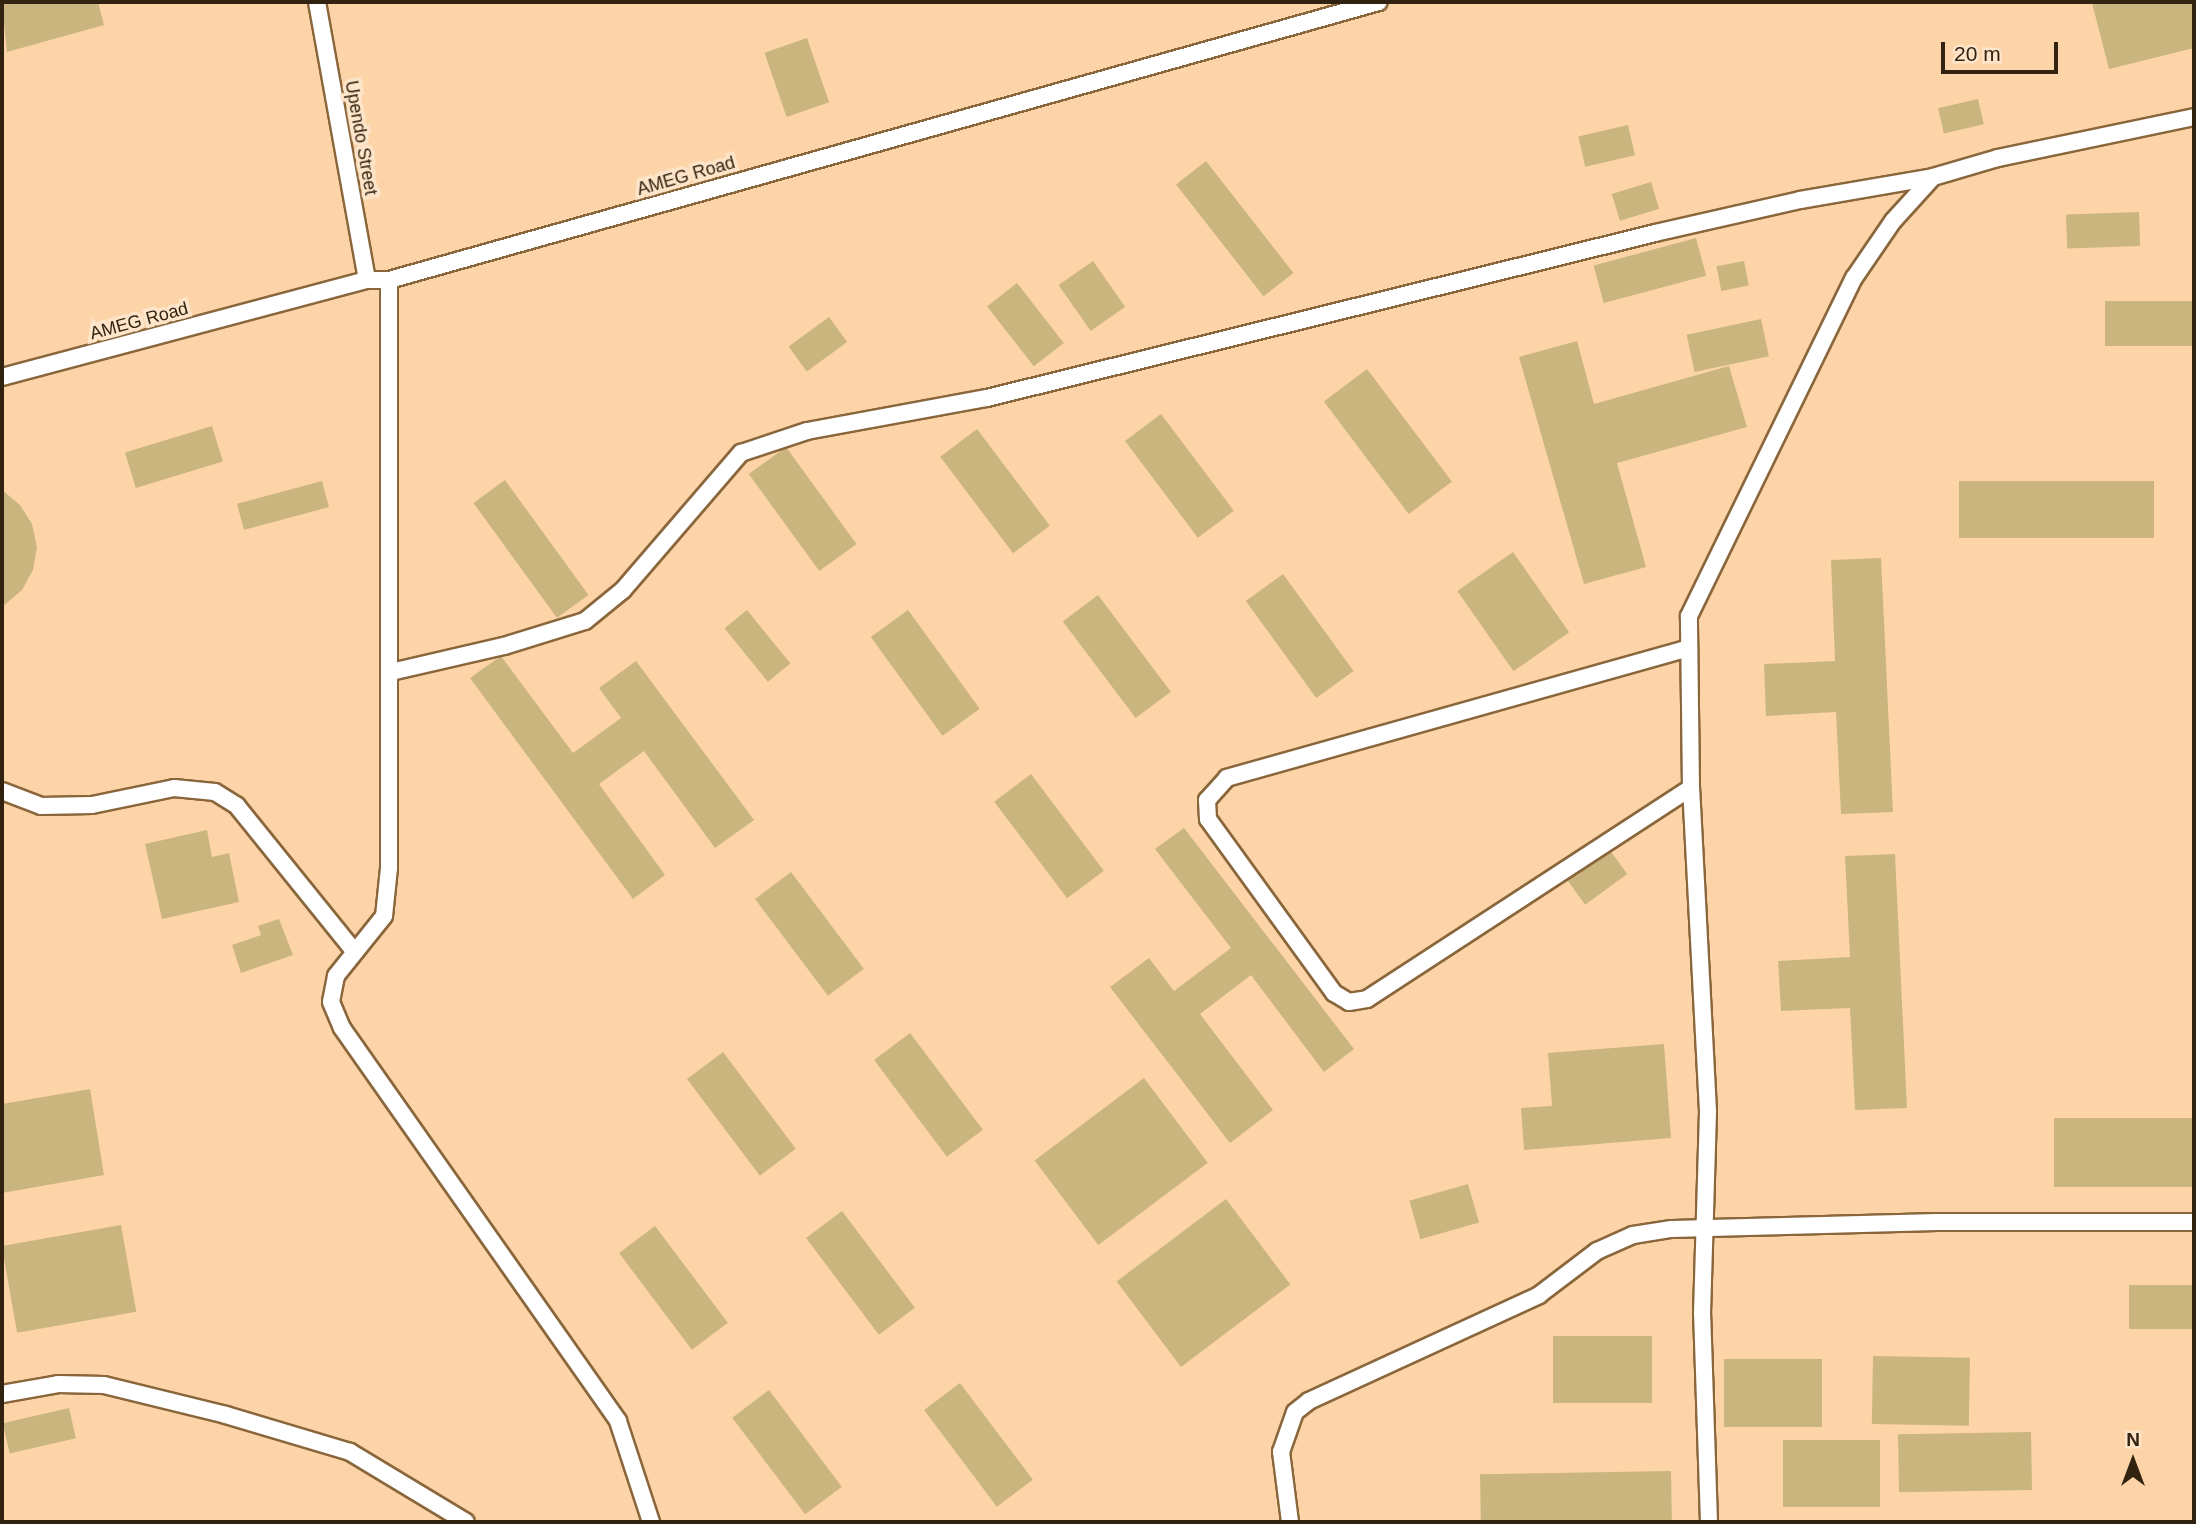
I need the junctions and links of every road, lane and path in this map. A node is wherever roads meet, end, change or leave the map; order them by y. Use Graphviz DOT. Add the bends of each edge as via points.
graph roads {
  1 [pos="317,2"];
  2 [pos="1379,2"];
  3 [pos="2194,117"];
  4 [pos="1933,177"];
  5 [pos="389,279"];
  6 [pos="367,280"];
  7 [pos="2,377"];
  8 [pos="1689,648"];
  9 [pos="391,672"];
  10 [pos="1691,788"];
  11 [pos="2,791"];
  12 [pos="353,950"];
  13 [pos="2194,1222"];
  14 [pos="1702,1228"];
  15 [pos="2,1394"];
  16 [pos="466,1522"];
  17 [pos="651,1522"];
  18 [pos="1290,1522"];
  19 [pos="1709,1522"];
  1 -- 6 [label="lane, Upendo Street"];
  2 -- 5 [label="lane, AMEG Road"];
  3 -- 4 [label="lane" via="1998,158"];
  4 -- 8 [label="lane" via="1894,220 1854,278 1689,616"];
  4 -- 9 [label="lane" via="1800,200 1656,233 987,398 807,431 741,453 623,590 585,621 504,646"];
  5 -- 6 [label="lane, AMEG Road"];
  5 -- 9 [label="lane"];
  6 -- 7 [label="lane, AMEG Road"];
  8 -- 10 [label="lane"];
  8 -- 10 [label="lane" via="1227,778 1207,800 1208,819 1334,993 1349,1002 1367,999"];
  9 -- 12 [label="lane" via="393,808 384,916"];
  10 -- 14 [label="lane" via="1708,1111"];
  11 -- 12 [label="lane" via="41,806 92,805 173,788 215,792 237,806"];
  12 -- 17 [label="lane" via="337,976 331,1002 342,1028 618,1421"];
  13 -- 14 [label="lane"];
  14 -- 18 [label="lane" via="1633,1234 1597,1251 1539,1296 1309,1401 1295,1412 1281,1452"];
  14 -- 19 [label="lane"];
  15 -- 16 [label="lane" via="58,1384 104,1385 226,1415 350,1452"];
}
